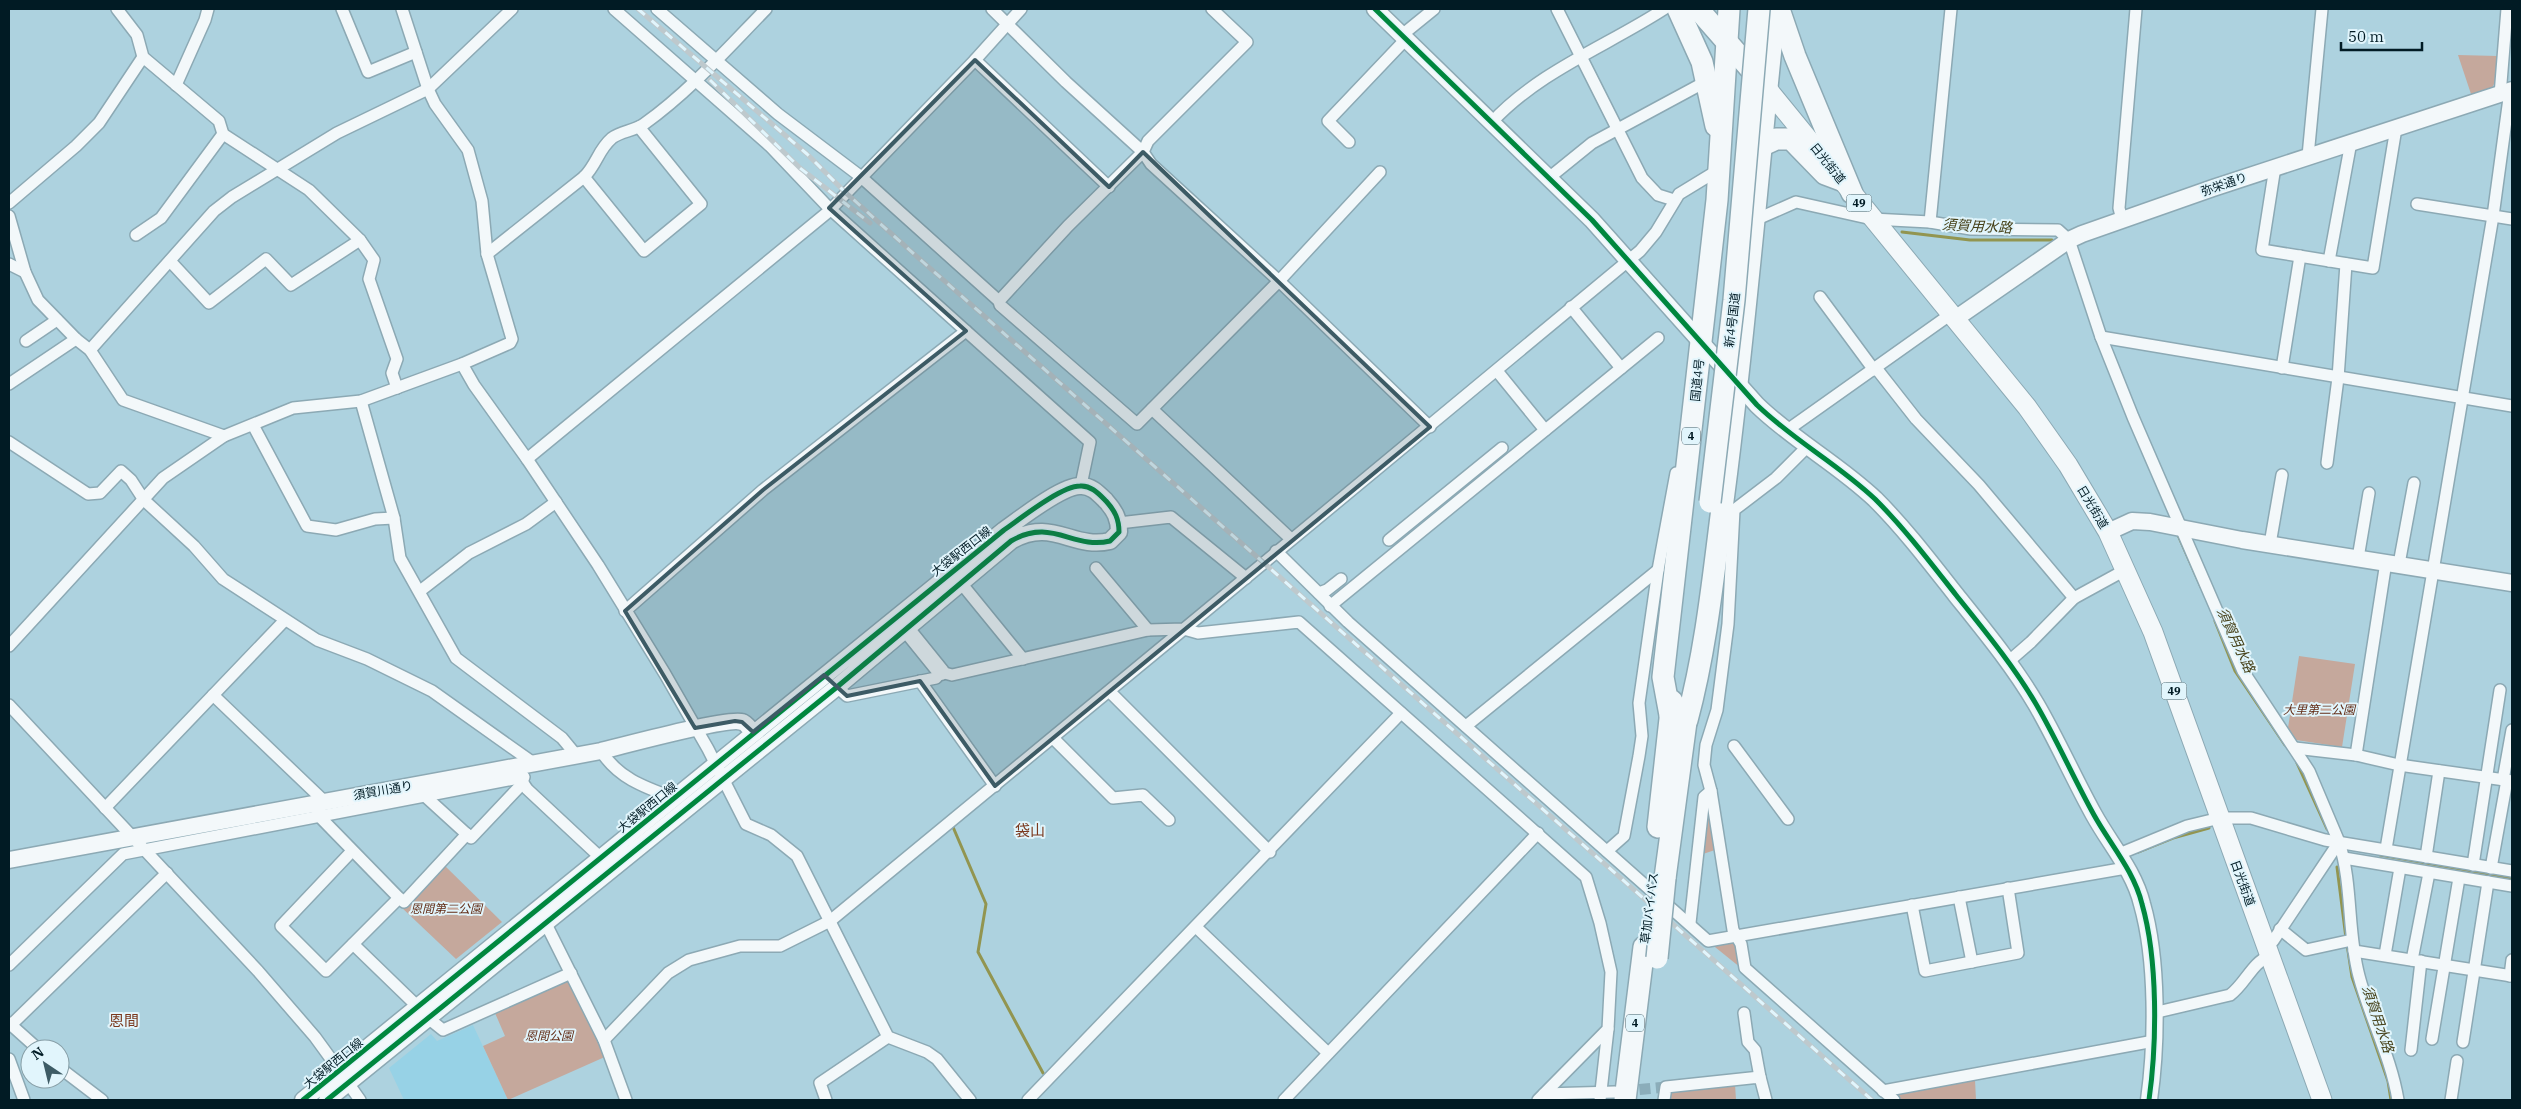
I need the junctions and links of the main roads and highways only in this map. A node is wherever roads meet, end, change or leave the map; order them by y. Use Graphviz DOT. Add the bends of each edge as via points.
graph roads {
  1 [pos="1678,9"];
  2 [pos="1698,9"];
  3 [pos="1729,9"];
  4 [pos="1745,9"];
  5 [pos="1759,9"];
  6 [pos="1777,9"];
  7 [pos="1728,43"];
  8 [pos="1766,86"];
  9 [pos="1761,146"];
  10 [pos="1721,162"];
  11 [pos="1846,187"];
  12 [pos="1704,501"];
  13 [pos="1678,718"];
  14 [pos="1651,952"];
  15 [pos="1620,1096"];
  16 [pos="1639,1100"];
  17 [pos="2322,1100"];
  1 -- 10 [label="highway, 4" via="1694,42 1706,81"];
  2 -- 7 [label="highway, 日光街道"];
  3 -- 7 [label="highway, 国道4号"];
  4 -- 12 [label="highway, 新4号国道 / 4"];
  5 -- 12 [label="highway, 新4号国道 / 4, bridge" via="1734,300"];
  6 -- 8 [label="highway"];
  6 -- 11 [label="highway"];
  7 -- 8 [label="highway, 日光街道"];
  7 -- 10 [label="highway, 国道4号 / 4"];
  8 -- 9 [label="highway, 4"];
  8 -- 11 [label="main road, 日光街道 / 49"];
  9 -- 11 [label="highway" via="1776,139 1791,139 1825,174"];
  9 -- 13 [label="highway, 4" via="1738,386 1700,673"];
  10 -- 13 [label="highway, 国道4号 / 4" via="1663,677"];
  11 -- 17 [label="main road, 日光街道 / 49" via="2036,420 2108,532 2153,632"];
  12 -- 13 [label="highway, 新4号国道 / 4"];
  13 -- 14 [label="highway, 草加バイパス / 4, bridge"];
  14 -- 15 [label="highway, 草加バイパス / 4"];
  14 -- 16 [label="highway, 草加バイパス / 4"];
}
